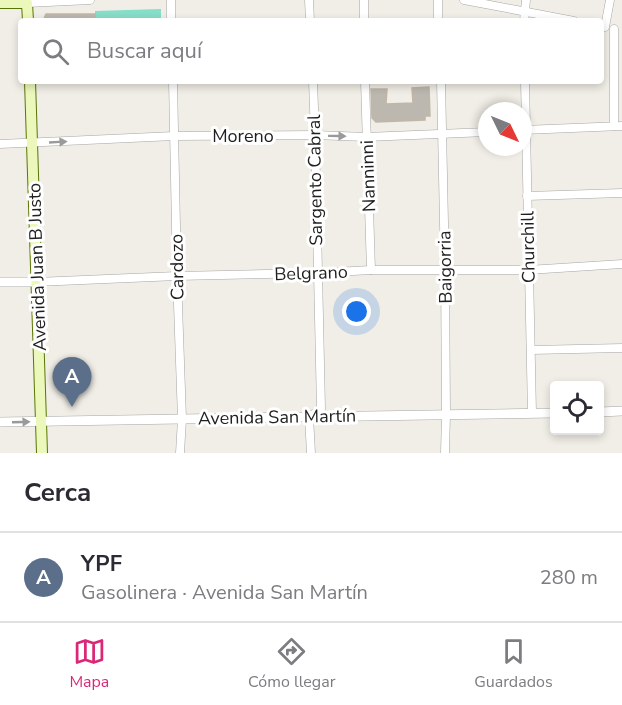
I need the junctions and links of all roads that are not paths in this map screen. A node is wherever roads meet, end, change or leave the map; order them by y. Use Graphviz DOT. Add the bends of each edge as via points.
graph roads {
  1 [pos="90,0"];
  2 [pos="171,0"];
  3 [pos="309,0"];
  4 [pos="364,0"];
  5 [pos="438,0"];
  6 [pos="464,0"];
  7 [pos="526,0"];
  8 [pos="610,0"];
  9 [pos="27,1"];
  10 [pos="0,3"];
  11 [pos="524,11"];
  12 [pos="28,18"];
  13 [pos="171,18"];
  14 [pos="310,18"];
  15 [pos="364,18"];
  16 [pos="438,18"];
  17 [pos="524,18"];
  18 [pos="559,18"];
  19 [pos="604,22"];
  20 [pos="618,29"];
  21 [pos="30,84"];
  22 [pos="173,84"];
  23 [pos="312,84"];
  24 [pos="365,84"];
  25 [pos="441,84"];
  26 [pos="525,84"];
  27 [pos="525,102"];
  28 [pos="618,126"];
  29 [pos="532,130"];
  30 [pos="478,132"];
  31 [pos="443,134"];
  32 [pos="315,135"];
  33 [pos="174,136"];
  34 [pos="366,136"];
  35 [pos="0,144"];
  36 [pos="33,144"];
  37 [pos="525,156"];
  38 [pos="622,194"];
  39 [pos="527,196"];
  40 [pos="622,264"];
  41 [pos="371,270"];
  42 [pos="445,270"];
  43 [pos="528,270"];
  44 [pos="317,273"];
  45 [pos="177,276"];
  46 [pos="0,282"];
  47 [pos="36,282"];
  48 [pos="622,348"];
  49 [pos="531,350"];
  50 [pos="622,411"];
  51 [pos="604,412"];
  52 [pos="532,413"];
  53 [pos="550,413"];
  54 [pos="446,414"];
  55 [pos="309,417"];
  56 [pos="182,418"];
  57 [pos="42,421"];
  58 [pos="0,422"];
  59 [pos="42,453"];
  60 [pos="180,453"];
  61 [pos="311,453"];
  62 [pos="445,453"];
  1 -- 9 [label="street"];
  2 -- 13 [label="street"];
  3 -- 14 [label="street"];
  4 -- 15 [label="street"];
  5 -- 16 [label="street"];
  6 -- 11 [label="street"];
  7 -- 11 [label="street"];
  8 -- 19 [label="street"];
  9 -- 10 [label="main road"];
  9 -- 12 [label="main road"];
  11 -- 17 [label="street"];
  11 -- 18 [label="street"];
  20 -- 28 [label="street"];
  21 -- 36 [label="main road, Avenida Juan B Justo"];
  22 -- 33 [label="street, Cardozo"];
  23 -- 32 [label="street, Sargento Cabral"];
  24 -- 34 [label="street, Nanninni"];
  25 -- 31 [label="street, Baigorria"];
  26 -- 27 [label="street, Churchill"];
  28 -- 29 [label="street"];
  30 -- 31 [label="street, Moreno"];
  31 -- 34 [label="street, Moreno"];
  31 -- 42 [label="street, Baigorria"];
  32 -- 33 [label="street, Moreno"];
  32 -- 34 [label="street, Moreno, one-way"];
  32 -- 44 [label="street, Sargento Cabral"];
  36 -- 33 [label="street, Moreno, one-way"];
  33 -- 45 [label="street, Cardozo"];
  34 -- 41 [label="street, Nanninni"];
  35 -- 36 [label="street, Moreno"];
  36 -- 47 [label="main road, Avenida Juan B Justo"];
  37 -- 39 [label="street, Churchill"];
  38 -- 39 [label="street"];
  39 -- 43 [label="street, Churchill"];
  40 -- 43 [label="street, Belgrano"];
  41 -- 42 [label="street, Belgrano"];
  41 -- 44 [label="street, Belgrano"];
  42 -- 43 [label="street, Belgrano"];
  42 -- 54 [label="street, Baigorria"];
  43 -- 49 [label="street, Churchill"];
  44 -- 45 [label="street, Belgrano"];
  44 -- 55 [label="street, Sargento Cabral" via="321,409"];
  45 -- 47 [label="street, Belgrano"];
  45 -- 56 [label="street, Cardozo"];
  46 -- 47 [label="street, Belgrano"];
  47 -- 57 [label="main road, Avenida Juan B Justo"];
  48 -- 49 [label="street"];
  49 -- 52 [label="street, Churchill"];
  50 -- 51 [label="street"];
  52 -- 53 [label="street, Avenida San Martín"];
  52 -- 54 [label="street, Avenida San Martín"];
  54 -- 55 [label="street, Avenida San Martín"];
  54 -- 62 [label="street, Baigorria"];
  55 -- 56 [label="street, Avenida San Martín"];
  55 -- 61 [label="street, Sargento Cabral"];
  56 -- 57 [label="street, Avenida San Martín"];
  56 -- 60 [label="street, Cardozo"];
  58 -- 57 [label="street, Avenida San Martín, one-way"];
  57 -- 59 [label="main road, Avenida Juan B Justo"];
}
